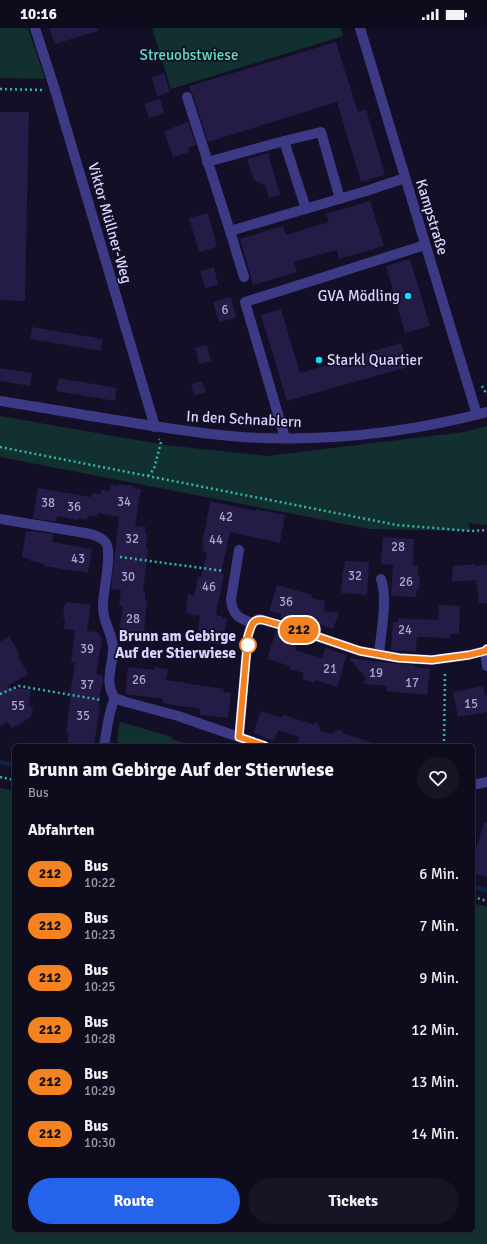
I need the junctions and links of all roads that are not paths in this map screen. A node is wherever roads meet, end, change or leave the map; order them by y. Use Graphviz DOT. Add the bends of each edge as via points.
graph roads {
  1 [pos="35,28"];
  2 [pos="360,28"];
  3 [pos="187,97"];
  4 [pos="284,141"];
  5 [pos="207,162"];
  6 [pos="405,178"];
  7 [pos="340,198"];
  8 [pos="306,209"];
  9 [pos="230,231"];
  10 [pos="424,245"];
  11 [pos="244,277"];
  12 [pos="0,401"];
  13 [pos="482,414"];
  14 [pos="155,427"];
  15 [pos="286,438"];
  16 [pos="0,519"];
  17 [pos="239,550"];
  18 [pos="381,578"];
  19 [pos="252,623"];
  20 [pos="486,650"];
  21 [pos="379,654"];
  22 [pos="487,666"];
  23 [pos="114,700"];
  24 [pos="239,737"];
  25 [pos="104,744"];
  26 [pos="259,744"];
  27 [pos="487,782"];
  28 [pos="475,784"];
  1 -- 14 [label="street, Viktor Müllner-Weg"];
  2 -- 6 [label="street, Kampstraße"];
  3 -- 5 [label="street"];
  4 -- 5 [label="street"];
  4 -- 7 [label="street" via="321,132"];
  4 -- 8 [label="street"];
  5 -- 9 [label="street"];
  6 -- 7 [label="street"];
  6 -- 10 [label="street, Kampstraße"];
  7 -- 8 [label="street"];
  8 -- 9 [label="street"];
  9 -- 11 [label="street"];
  10 -- 13 [label="street, Kampstraße"];
  10 -- 15 [label="street" via="245,302"];
  12 -- 14 [label="street, In den Schnablern"];
  13 -- 15 [label="street, In den Schnablern" via="379,433 328,438"];
  14 -- 15 [label="street, In den Schnablern" via="235,436"];
  16 -- 23 [label="street" via="98,536 106,544 108,556 103,607 113,645 109,686"];
  17 -- 19 [label="street" via="231,607 243,620"];
  18 -- 21 [label="street" via="384,597"];
  19 -- 21 [label="street" via="259,619 360,651"];
  19 -- 24 [label="street" via="248,636"];
  20 -- 21 [label="street" via="432,660"];
  20 -- 22 [label="street"];
  23 -- 24 [label="street" via="178,716"];
  23 -- 25 [label="street"];
  24 -- 26 [label="street"];
  27 -- 28 [label="street"];
}
